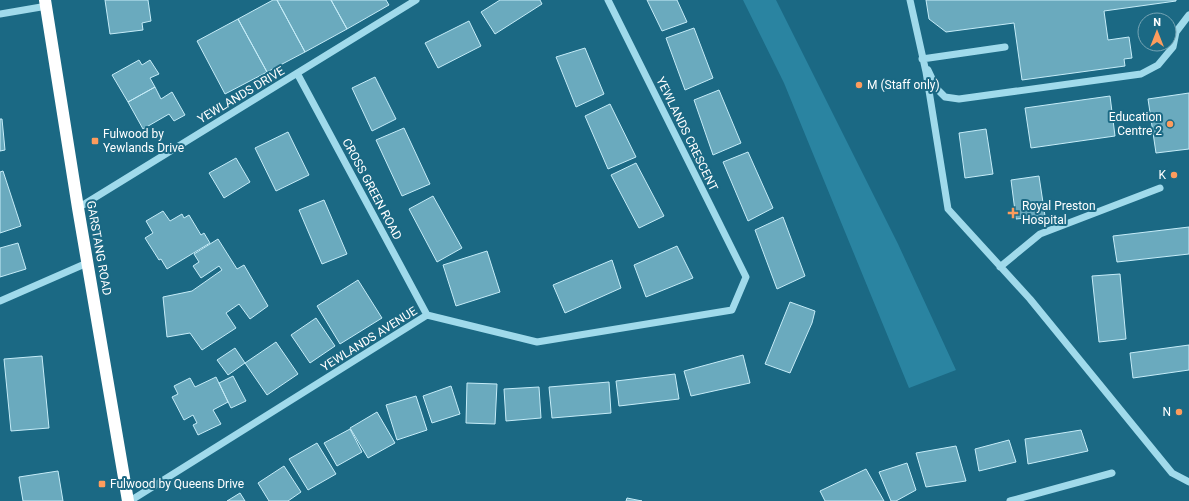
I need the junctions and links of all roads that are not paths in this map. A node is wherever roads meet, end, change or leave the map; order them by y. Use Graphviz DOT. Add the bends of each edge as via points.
graph roads {
  1 [pos="416,0"];
  2 [pos="608,0"];
  3 [pos="910,0"];
  4 [pos="46,3"];
  5 [pos="0,14"];
  6 [pos="1189,15"];
  7 [pos="1005,47"];
  8 [pos="922,59"];
  9 [pos="297,73"];
  10 [pos="1160,188"];
  11 [pos="78,208"];
  12 [pos="87,263"];
  13 [pos="1000,266"];
  14 [pos="746,277"];
  15 [pos="0,301"];
  16 [pos="427,315"];
  17 [pos="1112,473"];
  18 [pos="1189,482"];
  19 [pos="129,501"];
  20 [pos="1010,501"];
  1 -- 9 [label="street, YEWLANDS DRIVE"];
  2 -- 14 [label="street, YEWLANDS CRESCENT"];
  3 -- 8 [label="street"];
  4 -- 5 [label="street"];
  4 -- 11 [label="highway, GARSTANG ROAD"];
  6 -- 8 [label="street" via="1176,32 1173,47 1158,65 1141,74 959,99 945,97 937,89"];
  7 -- 8 [label="street"];
  8 -- 13 [label="street" via="948,209"];
  9 -- 11 [label="street, YEWLANDS DRIVE"];
  9 -- 16 [label="street, CROSS GREEN ROAD"];
  10 -- 13 [label="street" via="1040,234"];
  11 -- 12 [label="highway, GARSTANG ROAD"];
  12 -- 15 [label="street"];
  12 -- 19 [label="highway, GARSTANG ROAD"];
  13 -- 18 [label="street" via="1172,473"];
  14 -- 16 [label="street, YEWLANDS AVENUE" via="732,310 537,342"];
  16 -- 19 [label="street, YEWLANDS AVENUE"];
  17 -- 20 [label="street"];
}
